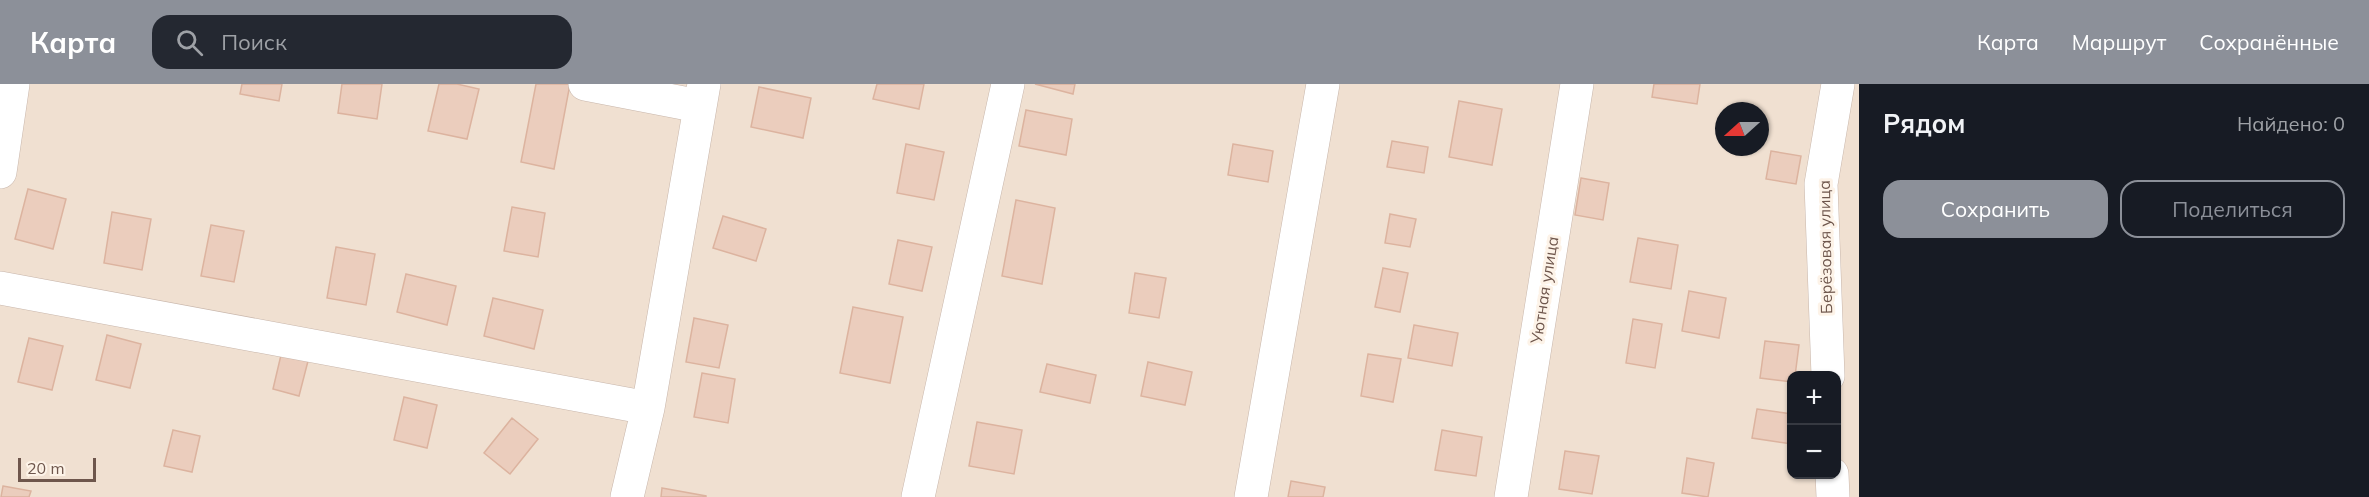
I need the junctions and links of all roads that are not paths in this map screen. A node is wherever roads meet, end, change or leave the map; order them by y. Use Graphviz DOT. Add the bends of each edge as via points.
graph roads {
  1 [pos="13,84"];
  2 [pos="585,84"];
  3 [pos="1008,84"];
  4 [pos="1323,84"];
  5 [pos="1576,84"];
  6 [pos="1838,84"];
  7 [pos="702,95"];
  8 [pos="0,172"];
  9 [pos="0,288"];
  10 [pos="1828,371"];
  11 [pos="648,408"];
  12 [pos="1832,479"];
  13 [pos="627,497"];
  14 [pos="918,497"];
  15 [pos="1251,497"];
  16 [pos="1511,497"];
  17 [pos="1833,497"];
  1 -- 8 [label="street"];
  2 -- 7 [label="street"];
  3 -- 14 [label="street"];
  4 -- 15 [label="street"];
  5 -- 16 [label="street, Уютная улица"];
  6 -- 10 [label="street, Берёзовая улица" via="1821,184"];
  7 -- 11 [label="street"];
  9 -- 11 [label="street"];
  11 -- 13 [label="street"];
  12 -- 17 [label="street"];
}
